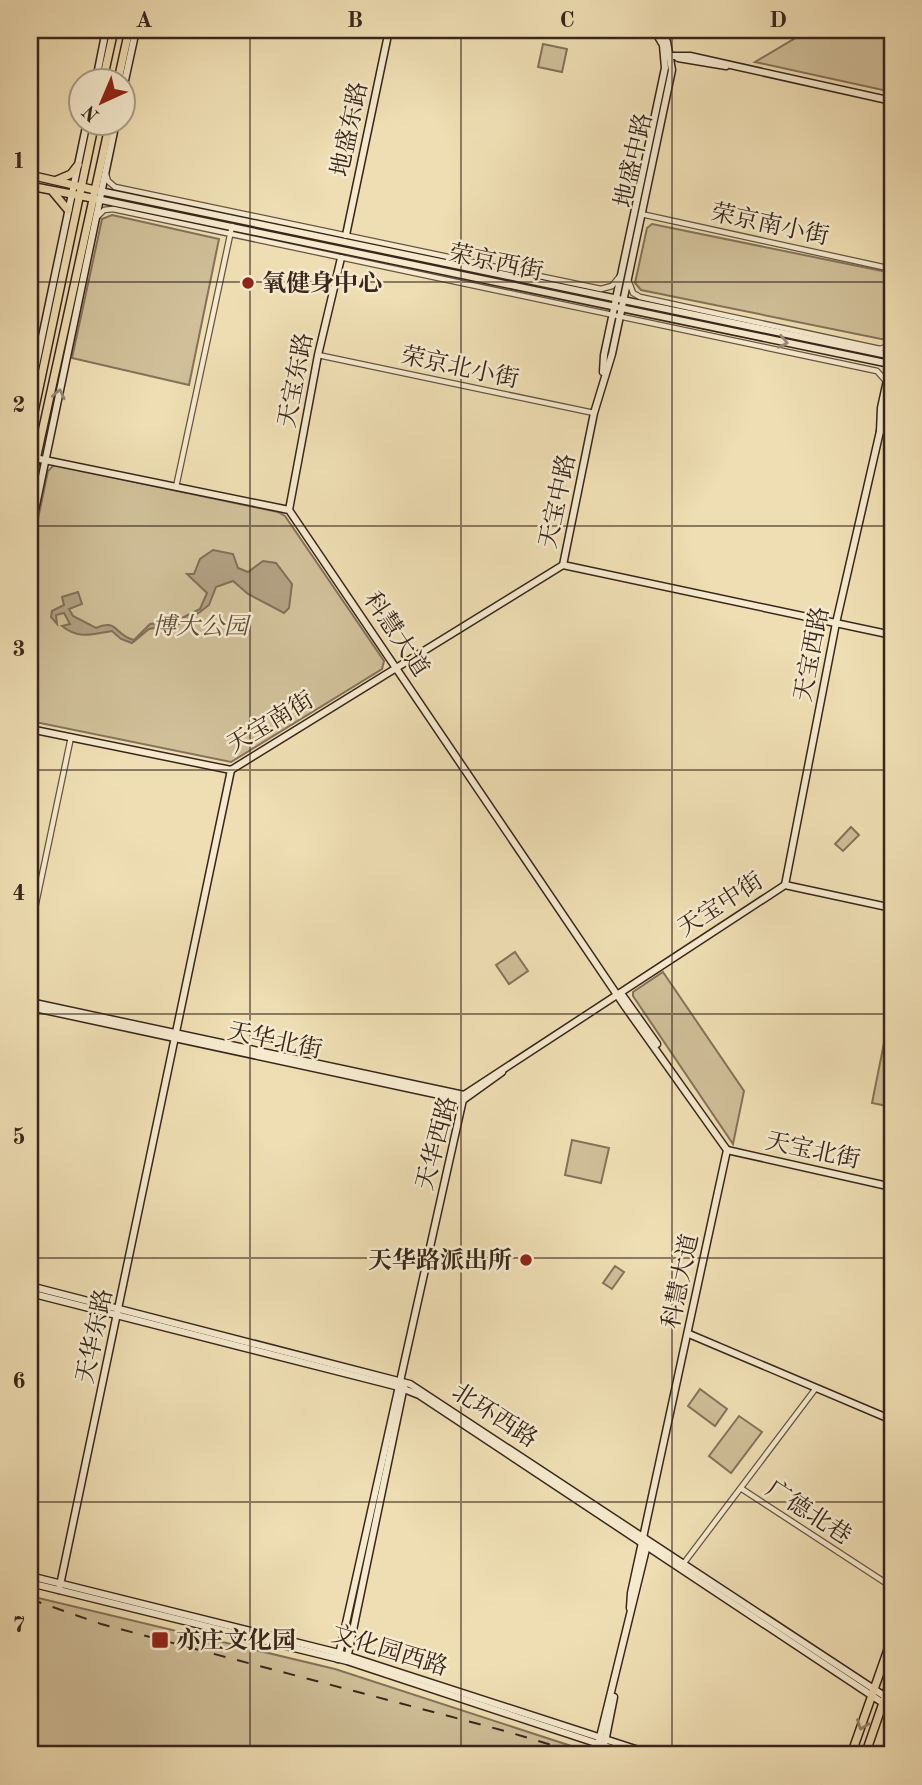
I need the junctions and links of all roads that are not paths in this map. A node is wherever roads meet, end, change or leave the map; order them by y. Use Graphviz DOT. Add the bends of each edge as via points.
graph roads {
  1 [pos="106,30"];
  2 [pos="114,30"];
  3 [pos="129,30"];
  4 [pos="136,30"];
  5 [pos="389,30"];
  6 [pos="654,30"];
  7 [pos="660,30"];
  8 [pos="667,56"];
  9 [pos="99,66"];
  10 [pos="106,66"];
  11 [pos="121,66"];
  12 [pos="128,66"];
  13 [pos="892,101"];
  14 [pos="84,136"];
  15 [pos="91,136"];
  16 [pos="108,136"];
  17 [pos="114,136"];
  18 [pos="78,165"];
  19 [pos="30,174"];
  20 [pos="106,174"];
  21 [pos="57,180"];
  22 [pos="77,185"];
  23 [pos="30,186"];
  24 [pos="52,191"];
  25 [pos="75,195"];
  26 [pos="97,195"];
  27 [pos="68,210"];
  28 [pos="640,214"];
  29 [pos="96,218"];
  30 [pos="231,230"];
  31 [pos="346,235"];
  32 [pos="341,258"];
  33 [pos="87,261"];
  34 [pos="892,269"];
  35 [pos="620,276"];
  36 [pos="76,277"];
  37 [pos="628,278"];
  38 [pos="619,298"];
  39 [pos="617,311"];
  40 [pos="892,345"];
  41 [pos="318,355"];
  42 [pos="892,359"];
  43 [pos="42,374"];
  44 [pos="889,381"];
  45 [pos="30,392"];
  46 [pos="892,394"];
  47 [pos="888,403"];
  48 [pos="594,413"];
  49 [pos="30,431"];
  50 [pos="880,432"];
  51 [pos="33,458"];
  52 [pos="45,461"];
  53 [pos="30,487"];
  54 [pos="176,487"];
  55 [pos="289,510"];
  56 [pos="32,517"];
  57 [pos="30,534"];
  58 [pos="563,565"];
  59 [pos="836,623"];
  60 [pos="892,635"];
  61 [pos="397,668"];
  62 [pos="30,729"];
  63 [pos="71,737"];
  64 [pos="231,770"];
  65 [pos="785,885"];
  66 [pos="892,908"];
  67 [pos="30,932"];
  68 [pos="619,993"];
  69 [pos="30,1005"];
  70 [pos="175,1036"];
  71 [pos="464,1098"];
  72 [pos="727,1150"];
  73 [pos="892,1187"];
  74 [pos="30,1286"];
  75 [pos="30,1293"];
  76 [pos="118,1312"];
  77 [pos="689,1334"];
  78 [pos="402,1386"];
  79 [pos="816,1388"];
  80 [pos="892,1420"];
  81 [pos="742,1489"];
  82 [pos="644,1541"];
  83 [pos="684,1563"];
  84 [pos="30,1576"];
  85 [pos="30,1583"];
  86 [pos="60,1587"];
  87 [pos="892,1587"];
  88 [pos="892,1638"];
  89 [pos="339,1656"];
  90 [pos="348,1658"];
  91 [pos="892,1677"];
  92 [pos="874,1691"];
  93 [pos="887,1699"];
  94 [pos="892,1709"];
  95 [pos="602,1742"];
  96 [pos="632,1755"];
  97 [pos="654,1755"];
  98 [pos="850,1755"];
  99 [pos="865,1755"];
  1 -- 9 [label="street"];
  2 -- 10 [label="main road"];
  3 -- 11 [label="main road"];
  4 -- 12 [label="street"];
  5 -- 31 [label="street, 地盛东路"];
  6 -- 8 [label="street, 地盛中路"];
  7 -- 8 [label="street, 地盛中路"];
  8 -- 13 [label="street"];
  8 -- 28 [label="street, 地盛中路" via="672,70"];
  8 -- 35 [label="street, 地盛中路"];
  14 -- 18 [label="street"];
  15 -- 22 [label="main road"];
  16 -- 26 [label="main road"];
  17 -- 20 [label="street"];
  18 -- 21 [label="main road"];
  18 -- 22 [label="street"];
  19 -- 21 [label="main road"];
  20 -- 26 [label="street"];
  20 -- 31 [label="street" via="115,187"];
  21 -- 22 [label="main road"];
  22 -- 25 [label="main road"];
  22 -- 26 [label="main road"];
  23 -- 24 [label="main road"];
  24 -- 25 [label="main road"];
  24 -- 27 [label="main road"];
  25 -- 26 [label="main road"];
  25 -- 27 [label="street"];
  25 -- 43 [label="main road"];
  26 -- 29 [label="street"];
  26 -- 30 [label="street, 荣京西街"];
  26 -- 36 [label="main road"];
  26 -- 38 [label="street, 荣京西街"];
  27 -- 45 [label="street"];
  28 -- 34 [label="street, 荣京南小街"];
  28 -- 37 [label="street, 地盛中路"];
  29 -- 30 [label="street" via="113,209"];
  29 -- 33 [label="street"];
  30 -- 32 [label="street"];
  30 -- 39 [label="street, 荣京西街"];
  30 -- 54 [label="street"];
  31 -- 35 [label="street" via="601,289 612,286"];
  32 -- 39 [label="street"];
  32 -- 41 [label="street, 天宝东路"];
  33 -- 36 [label="street"];
  52 -- 33 [label="street, one-way"];
  35 -- 38 [label="street, 地盛中路"];
  36 -- 51 [label="main road"];
  37 -- 38 [label="street, 地盛中路"];
  37 -- 40 [label="street" via="640,297 880,349"];
  38 -- 39 [label="street, 天宝中路"];
  38 -- 42 [label="street, 荣京西街"];
  39 -- 42 [label="street, 荣京西街, one-way"];
  39 -- 44 [label="street" via="877,371"];
  39 -- 48 [label="street, 天宝中路"];
  41 -- 48 [label="street, 荣京北小街"];
  41 -- 55 [label="street, 天宝东路"];
  42 -- 44 [label="street, 天宝西路"];
  43 -- 45 [label="street"];
  43 -- 49 [label="main road"];
  44 -- 47 [label="street, 天宝西路"];
  44 -- 50 [label="street, 天宝西路"];
  46 -- 47 [label="street"];
  47 -- 50 [label="street, 天宝西路"];
  48 -- 58 [label="street, 天宝中路"];
  50 -- 59 [label="street, 天宝西路"];
  51 -- 52 [label="street"];
  51 -- 53 [label="main road"];
  52 -- 54 [label="street"];
  52 -- 56 [label="street"];
  54 -- 55 [label="street"];
  55 -- 61 [label="street, 科慧大道"];
  56 -- 57 [label="street"];
  58 -- 59 [label="street"];
  58 -- 61 [label="street, 天宝中路"];
  59 -- 60 [label="street"];
  59 -- 65 [label="street, 天宝西路"];
  61 -- 64 [label="street, 天宝南街"];
  61 -- 68 [label="street, 科慧大道"];
  62 -- 63 [label="street, 天宝南街"];
  63 -- 64 [label="street, 天宝南街"];
  63 -- 67 [label="street"];
  64 -- 70 [label="street, 天华东路"];
  65 -- 66 [label="street, 天宝中街"];
  65 -- 68 [label="street, 天宝中街"];
  68 -- 71 [label="street, 天华西路"];
  68 -- 72 [label="street, 科慧大道"];
  69 -- 70 [label="street, 天华北街"];
  70 -- 71 [label="street, 天华北街"];
  70 -- 76 [label="street, 天华东路"];
  71 -- 78 [label="street, 天华西路"];
  72 -- 73 [label="street, 天宝北街"];
  72 -- 77 [label="street, 科慧大道"];
  74 -- 76 [label="street, 北环西路"];
  75 -- 76 [label="street, 北环西路"];
  76 -- 78 [label="street, 北环西路"];
  76 -- 86 [label="street, 天华东路"];
  77 -- 79 [label="street"];
  77 -- 82 [label="street, 科慧大道"];
  78 -- 82 [label="street, 北环西路"];
  78 -- 89 [label="street, 天华西路"];
  78 -- 90 [label="street, 天华西路"];
  79 -- 80 [label="street"];
  79 -- 81 [label="street"];
  81 -- 83 [label="street"];
  81 -- 87 [label="street, 广德北巷"];
  82 -- 83 [label="street, 北环西路"];
  82 -- 92 [label="street, 北环西路"];
  82 -- 95 [label="street, 科慧大道"];
  83 -- 92 [label="street, 北环西路"];
  84 -- 86 [label="street, 文化园西路"];
  85 -- 86 [label="street, 文化园西路"];
  86 -- 89 [label="street, 文化园西路"];
  88 -- 92 [label="main road"];
  89 -- 90 [label="street, 文化园西路"];
  90 -- 95 [label="street, 文化园西路"];
  91 -- 93 [label="main road"];
  92 -- 93 [label="street, 北环西路"];
  92 -- 98 [label="main road, one-way"];
  93 -- 94 [label="street, 北环西路"];
  93 -- 99 [label="main road"];
  95 -- 96 [label="street, 文化园西路"];
  95 -- 97 [label="street, 文化园西路"];
}
